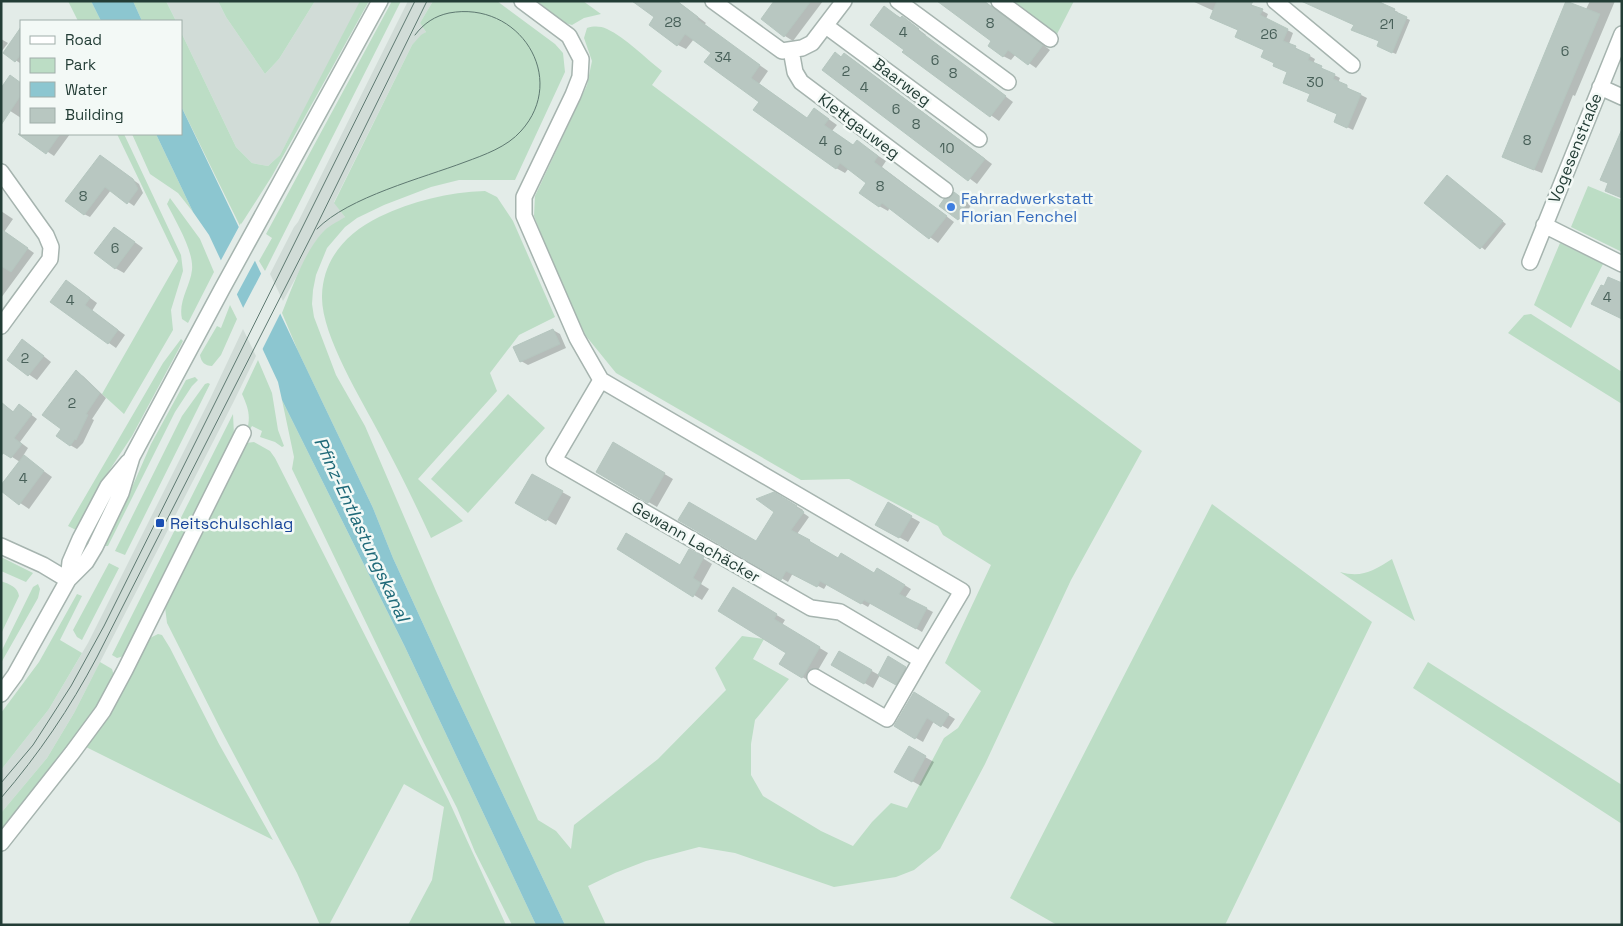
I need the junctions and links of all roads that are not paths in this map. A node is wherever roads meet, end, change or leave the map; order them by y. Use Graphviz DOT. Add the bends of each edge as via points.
graph roads {
  1 [pos="380,1"];
  2 [pos="522,1"];
  3 [pos="713,1"];
  4 [pos="844,1"];
  5 [pos="898,1"];
  6 [pos="999,1"];
  7 [pos="1275,1"];
  8 [pos="826,26"];
  9 [pos="1622,34"];
  10 [pos="1050,39"];
  11 [pos="791,50"];
  12 [pos="1352,66"];
  13 [pos="1008,82"];
  14 [pos="1600,87"];
  15 [pos="1622,97"];
  16 [pos="979,139"];
  17 [pos="1,172"];
  18 [pos="945,190"];
  19 [pos="1544,225"];
  20 [pos="1530,262"];
  21 [pos="1622,264"];
  22 [pos="1,326"];
  23 [pos="601,380"];
  24 [pos="243,433"];
  25 [pos="1,546"];
  26 [pos="68,580"];
  27 [pos="921,660"];
  28 [pos="815,677"];
  29 [pos="1,694"];
  30 [pos="1,843"];
  1 -- 26 [label="street" via="132,457 108,486 70,562"];
  2 -- 23 [label="street" via="568,36 581,59 580,77 573,95 524,198 524,216 577,338"];
  3 -- 11 [label="street" via="782,51"];
  4 -- 8 [label="street"];
  5 -- 13 [label="street"];
  6 -- 10 [label="street"];
  7 -- 12 [label="street"];
  8 -- 11 [label="street" via="812,43"];
  8 -- 16 [label="street, Baarweg"];
  9 -- 14 [label="street, Vogesenstraße"];
  11 -- 18 [label="street, Klettgauweg" via="795,72 801,82"];
  14 -- 15 [label="street"];
  14 -- 19 [label="street, Vogesenstraße"];
  17 -- 22 [label="street" via="51,247 50,259"];
  19 -- 20 [label="street, Vogesenstraße"];
  19 -- 21 [label="street"];
  23 -- 27 [label="street" via="962,591"];
  23 -- 27 [label="street, Gewann Lachäcker" via="554,460 811,608 840,612"];
  24 -- 30 [label="street" via="103,711"];
  25 -- 26 [label="street"];
  26 -- 29 [label="street"];
  27 -- 28 [label="street" via="887,719"];
}
